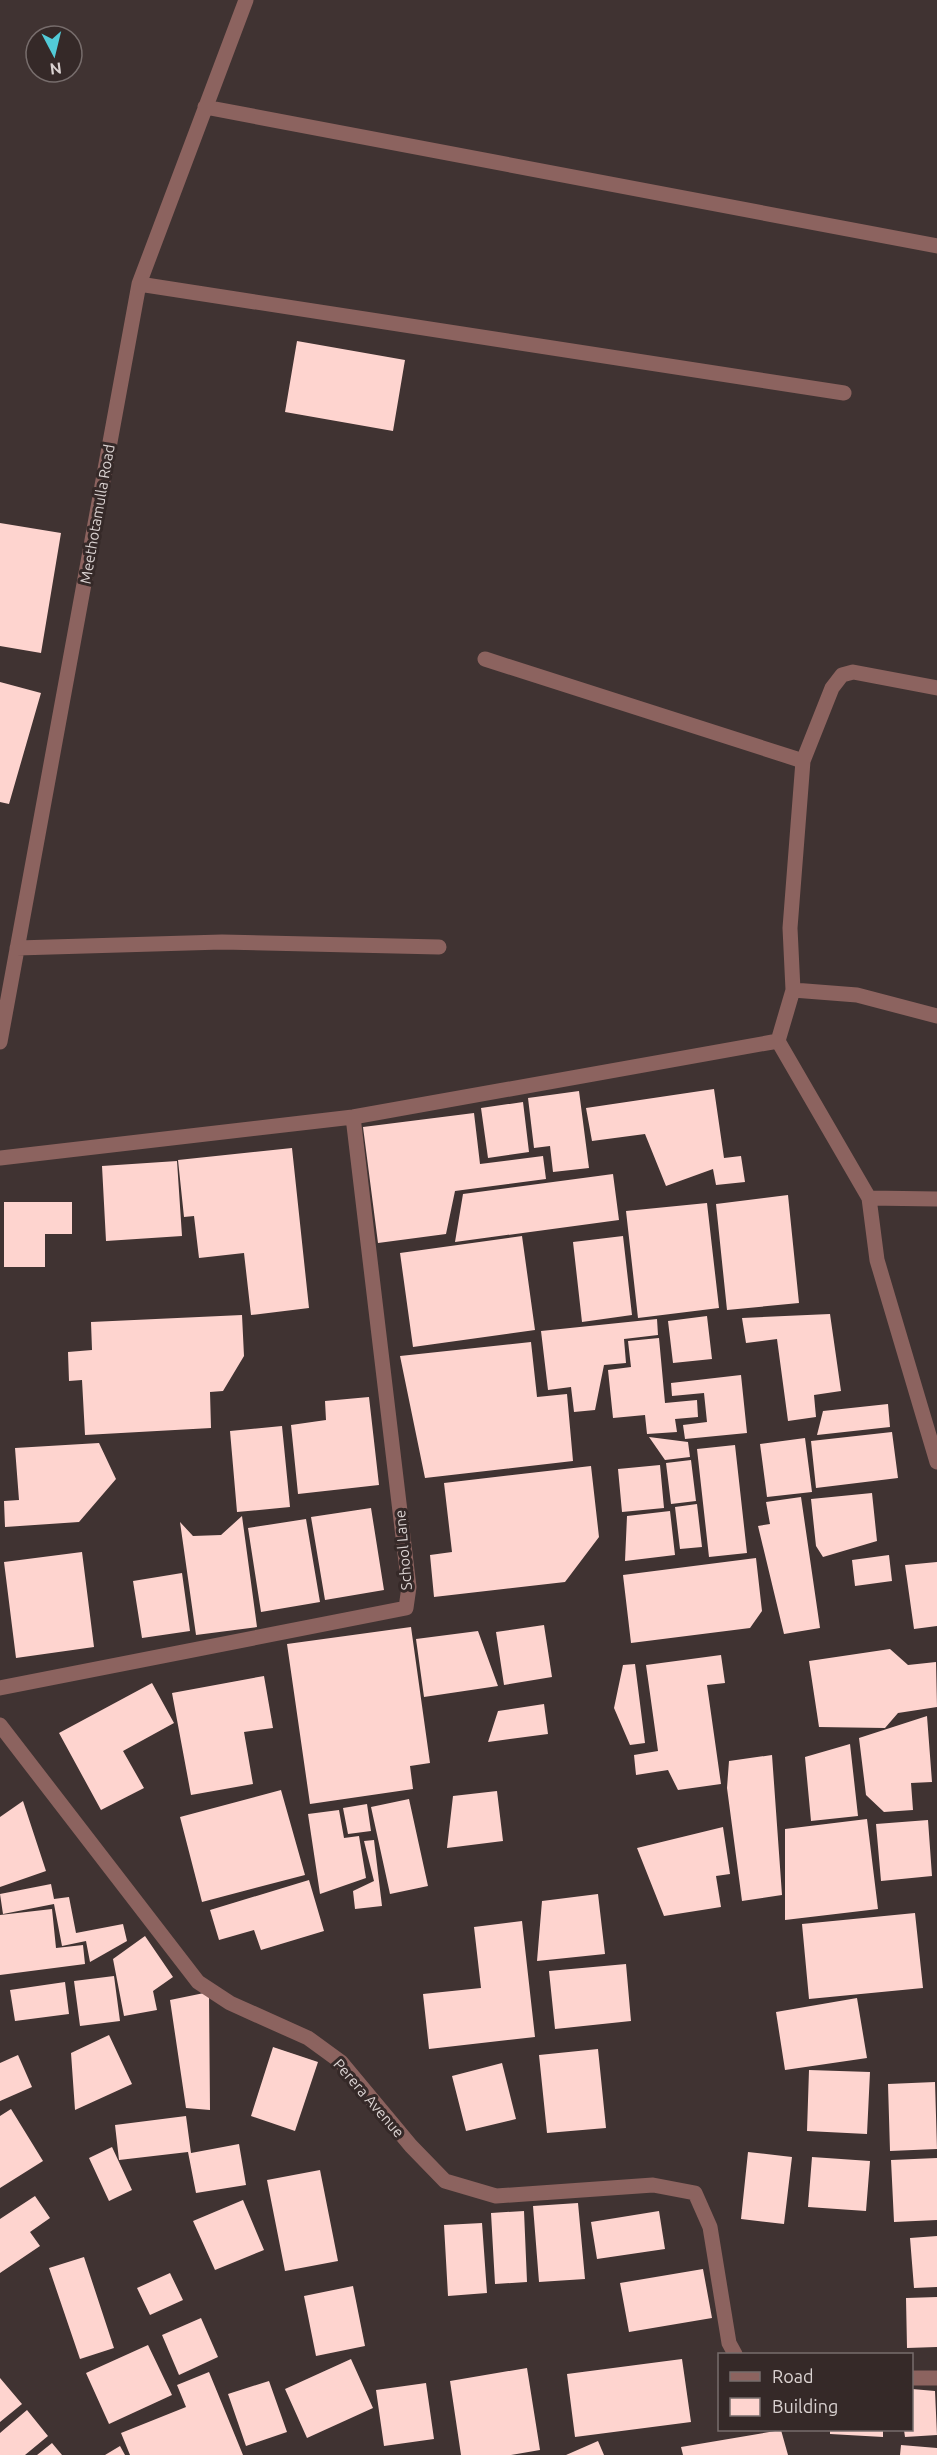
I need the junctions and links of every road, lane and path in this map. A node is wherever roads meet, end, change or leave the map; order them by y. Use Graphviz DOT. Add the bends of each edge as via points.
graph roads {
  1 [pos="246,0"];
  2 [pos="205,107"];
  3 [pos="937,246"];
  4 [pos="140,284"];
  5 [pos="844,393"];
  6 [pos="485,659"];
  7 [pos="937,688"];
  8 [pos="803,761"];
  9 [pos="439,947"];
  10 [pos="17,948"];
  11 [pos="793,990"];
  12 [pos="937,1016"];
  13 [pos="778,1041"];
  14 [pos="0,1042"];
  15 [pos="353,1117"];
  16 [pos="0,1158"];
  17 [pos="869,1198"];
  18 [pos="937,1199"];
  19 [pos="937,1462"];
  20 [pos="0,1689"];
  21 [pos="0,1725"];
  22 [pos="734,2353"];
  23 [pos="913,2378"];
  24 [pos="937,2378"];
  1 -- 2 [label="street, Meethotamulla Road"];
  2 -- 3 [label="street"];
  2 -- 4 [label="street, Meethotamulla Road"];
  4 -- 5 [label="street"];
  4 -- 10 [label="street, Meethotamulla Road"];
  6 -- 8 [label="street"];
  7 -- 8 [label="street" via="853,672 842,675 832,688"];
  8 -- 11 [label="street" via="790,928"];
  9 -- 10 [label="street" via="222,942"];
  10 -- 14 [label="street, Meethotamulla Road"];
  11 -- 12 [label="street" via="857,995"];
  11 -- 13 [label="street"];
  13 -- 15 [label="street"];
  13 -- 17 [label="street"];
  15 -- 16 [label="street"];
  15 -- 20 [label="street, School Lane" via="409,1587 406,1608"];
  17 -- 18 [label="street"];
  17 -- 19 [label="street" via="877,1260"];
  21 -- 22 [label="street, Perera Avenue" via="198,1982 230,2003 308,2038 341,2062 445,2181 496,2196 653,2185 695,2193 710,2227 729,2343"];
  23 -- 24 [label="street"];
}
